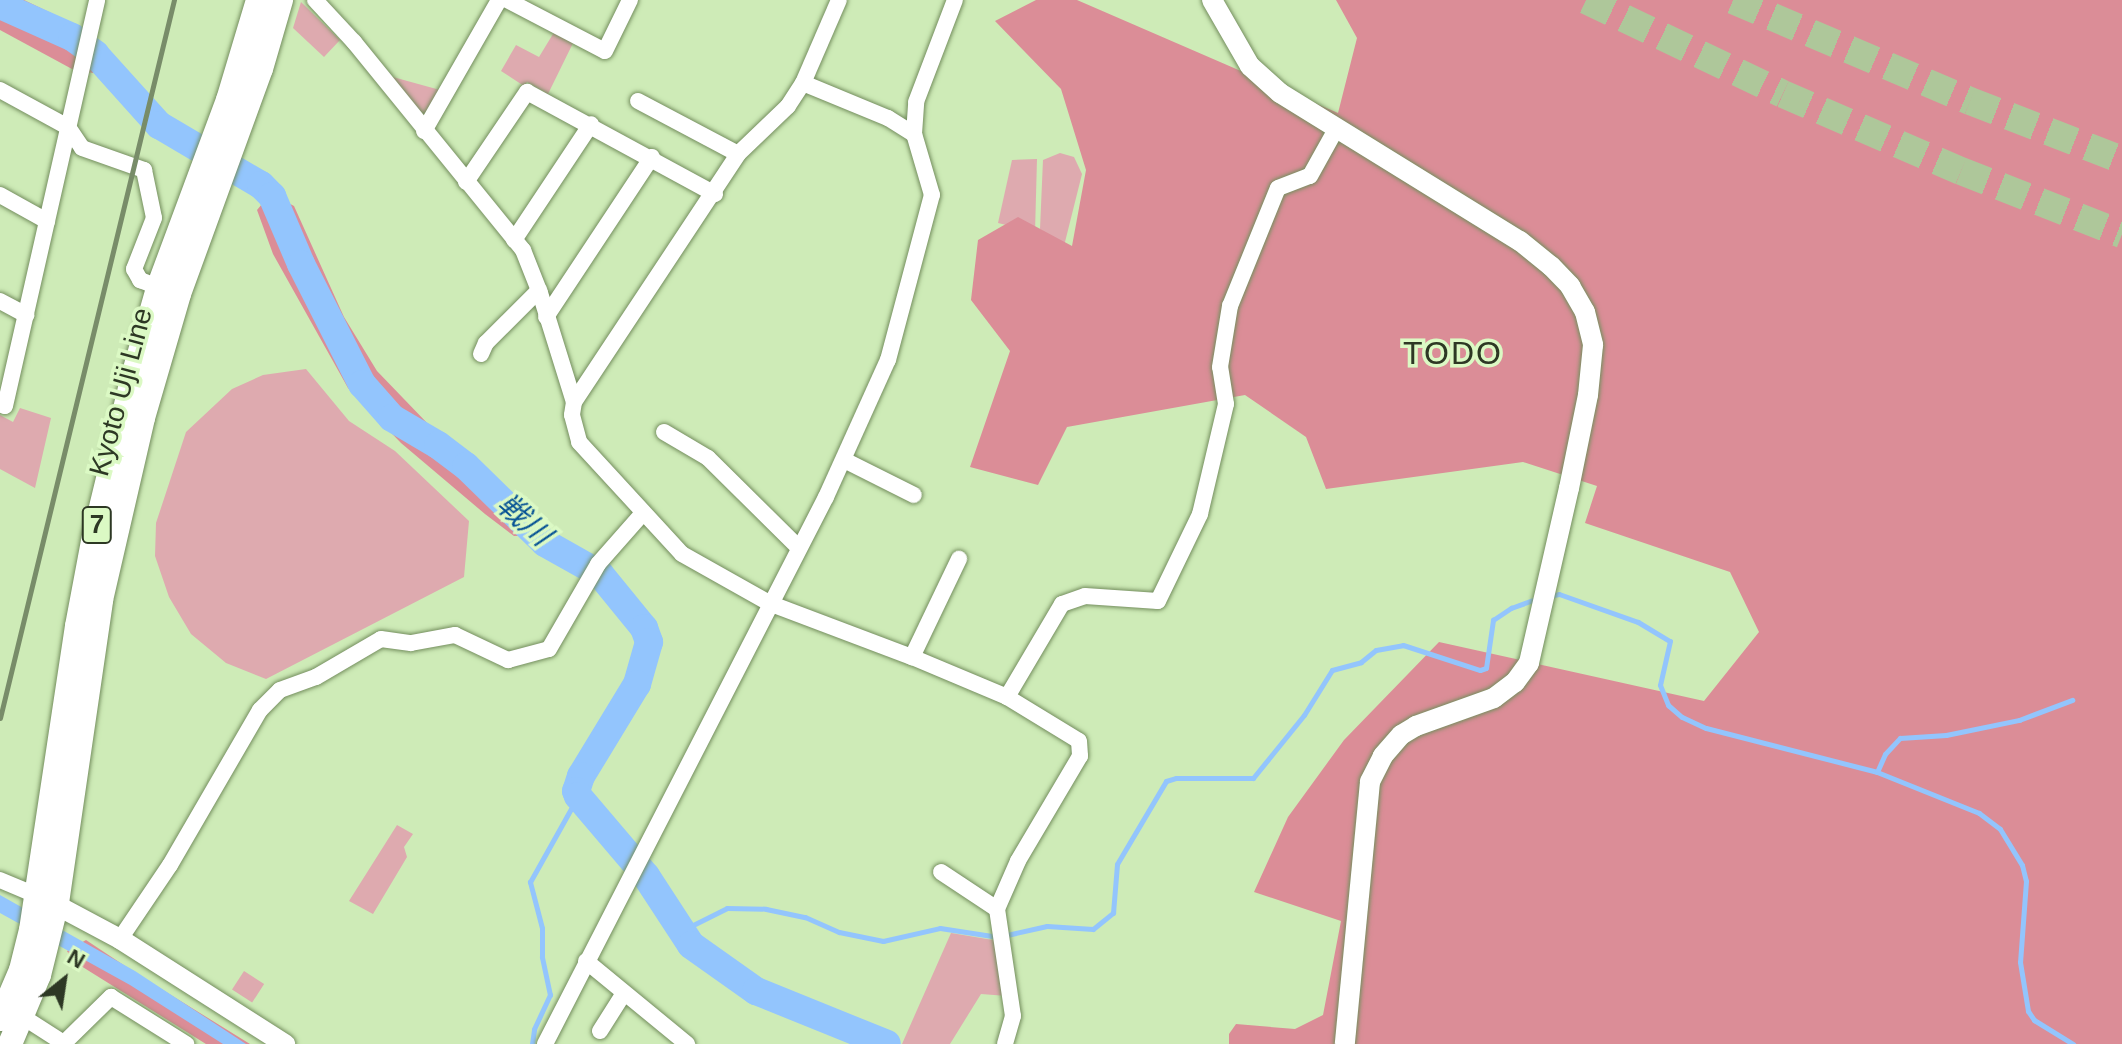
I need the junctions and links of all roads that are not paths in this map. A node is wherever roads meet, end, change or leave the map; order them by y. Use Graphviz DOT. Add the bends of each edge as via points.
graph roads {
  1 [pos="97,0"];
  2 [pos="258,0"];
  3 [pos="281,0"];
  4 [pos="315,0"];
  5 [pos="499,0"];
  6 [pos="507,0"];
  7 [pos="630,0"];
  8 [pos="839,0"];
  9 [pos="955,0"];
  10 [pos="1212,0"];
  11 [pos="803,83"];
  12 [pos="0,90"];
  13 [pos="638,101"];
  14 [pos="591,124"];
  15 [pos="68,127"];
  16 [pos="1336,129"];
  17 [pos="424,131"];
  18 [pos="914,134"];
  19 [pos="223,144"];
  20 [pos="738,154"];
  21 [pos="652,157"];
  22 [pos="466,182"];
  23 [pos="715,194"];
  24 [pos="0,195"];
  25 [pos="47,221"];
  26 [pos="514,240"];
  27 [pos="539,290"];
  28 [pos="169,291"];
  29 [pos="0,301"];
  30 [pos="26,315"];
  31 [pos="546,317"];
  32 [pos="481,354"];
  33 [pos="574,402"];
  34 [pos="0,404"];
  35 [pos="664,432"];
  36 [pos="844,460"];
  37 [pos="914,495"];
  38 [pos="643,513"];
  39 [pos="799,548"];
  40 [pos="959,559"];
  41 [pos="769,603"];
  42 [pos="912,657"];
  43 [pos="1007,697"];
  44 [pos="941,872"];
  45 [pos="0,880"];
  46 [pos="46,905"];
  47 [pos="997,909"];
  48 [pos="120,939"];
  49 [pos="586,961"];
  50 [pos="624,993"];
  51 [pos="11,1018"];
  52 [pos="600,1031"];
  53 [pos="10,1044"];
  54 [pos="64,1044"];
  55 [pos="186,1044"];
  56 [pos="285,1044"];
  57 [pos="545,1044"];
  58 [pos="687,1044"];
  59 [pos="1005,1044"];
  60 [pos="1345,1044"];
  1 -- 15 [label="street"];
  2 -- 19 [label="main road, Kyoto Uji Line / 7"];
  3 -- 19 [label="main road, Kyoto Uji Line / 7"];
  4 -- 17 [label="street"];
  5 -- 17 [label="street"];
  6 -- 7 [label="street" via="605,51"];
  8 -- 11 [label="street"];
  9 -- 18 [label="street" via="916,102"];
  10 -- 16 [label="street" via="1250,66 1280,93"];
  11 -- 18 [label="street"];
  11 -- 20 [label="street" via="788,106"];
  12 -- 15 [label="street"];
  13 -- 20 [label="street"];
  14 -- 21 [label="street"];
  14 -- 22 [label="street" via="527,92"];
  14 -- 26 [label="street"];
  15 -- 25 [label="street"];
  15 -- 28 [label="street" via="82,148 144,170 154,218 134,269 140,280"];
  16 -- 43 [label="street" via="1310,176 1278,188 1230,306 1220,367 1226,404 1203,500 1158,601 1085,596 1062,604"];
  16 -- 60 [label="street" via="1520,241 1570,286 1585,312 1593,345 1588,395 1534,651 1515,682 1482,705 1401,735 1370,782"];
  17 -- 22 [label="street"];
  18 -- 36 [label="street" via="932,195 930,214 888,360"];
  19 -- 28 [label="main road, Kyoto Uji Line / 7"];
  20 -- 23 [label="street"];
  21 -- 23 [label="street"];
  21 -- 31 [label="street"];
  22 -- 26 [label="street"];
  23 -- 33 [label="street"];
  24 -- 25 [label="street"];
  25 -- 30 [label="street"];
  26 -- 27 [label="street"];
  27 -- 31 [label="street"];
  27 -- 32 [label="street"];
  28 -- 46 [label="main road, Kyoto Uji Line / 7" via="94,536 60,733"];
  29 -- 30 [label="street"];
  30 -- 34 [label="street" via="5,406"];
  31 -- 33 [label="street"];
  33 -- 38 [label="street" via="579,442"];
  35 -- 39 [label="street" via="708,458"];
  36 -- 37 [label="street"];
  36 -- 39 [label="street"];
  38 -- 41 [label="street" via="682,554"];
  38 -- 48 [label="street" via="594,569 549,649 508,660 455,635 411,643 381,639 316,677 280,690 260,710 170,865"];
  39 -- 41 [label="street"];
  40 -- 42 [label="street"];
  41 -- 42 [label="street"];
  41 -- 49 [label="street"];
  42 -- 43 [label="street"];
  43 -- 47 [label="street" via="1079,741 1080,756 1018,861"];
  44 -- 47 [label="street"];
  45 -- 46 [label="street"];
  46 -- 48 [label="street"];
  46 -- 51 [label="main road, Kyoto Uji Line / 7" via="38,942 21,970"];
  47 -- 59 [label="street" via="1013,1016"];
  48 -- 56 [label="street"];
  49 -- 50 [label="street"];
  49 -- 57 [label="street"];
  50 -- 52 [label="street"];
  50 -- 58 [label="street"];
  51 -- 53 [label="main road, Kyoto Uji Line / 7"];
  51 -- 54 [label="street"];
  54 -- 55 [label="street" via="111,997"];
}
